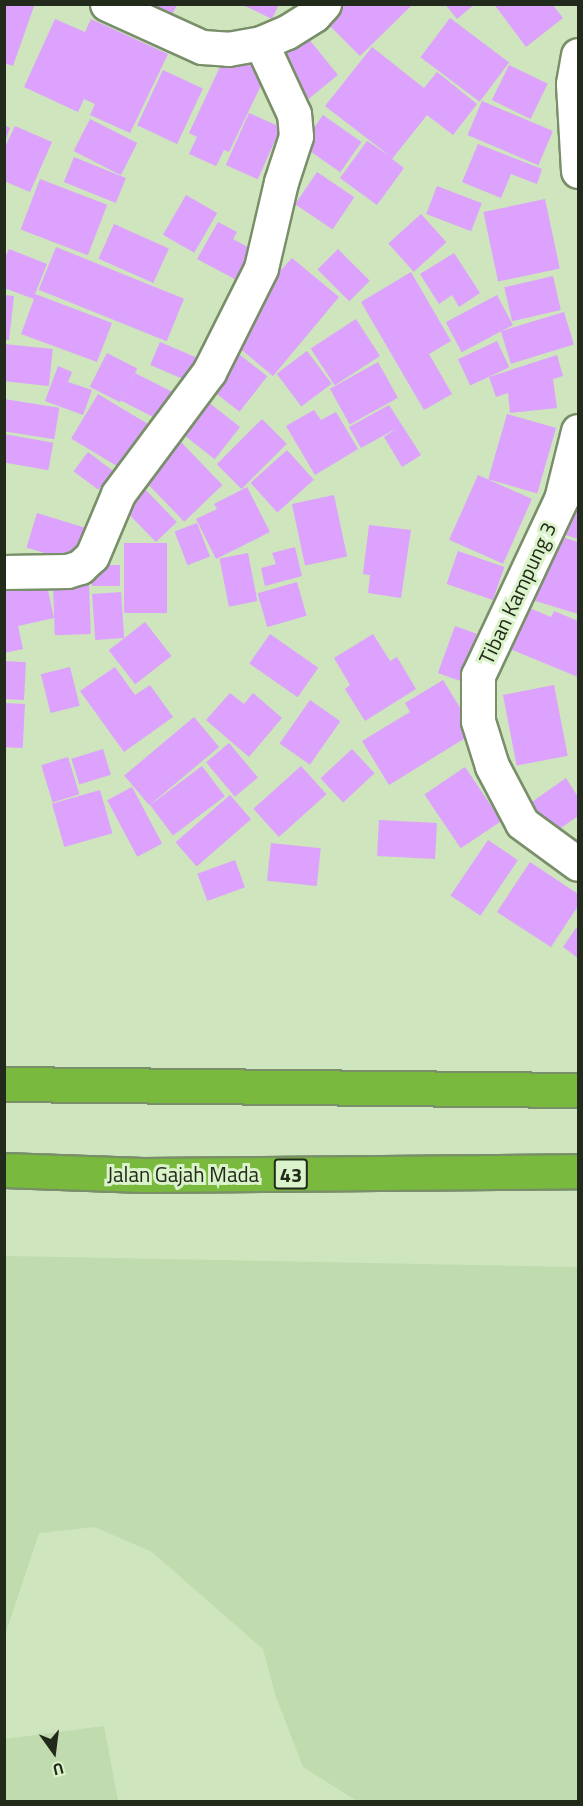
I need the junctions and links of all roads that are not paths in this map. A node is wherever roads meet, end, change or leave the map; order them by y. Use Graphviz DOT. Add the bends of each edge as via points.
graph roads {
  1 [pos="106,4"];
  2 [pos="324,4"];
  3 [pos="261,43"];
  4 [pos="579,55"];
  5 [pos="579,171"];
  6 [pos="579,430"];
  7 [pos="4,572"];
  8 [pos="579,864"];
  9 [pos="4,1084"];
  10 [pos="579,1090"];
  11 [pos="4,1170"];
  12 [pos="579,1172"];
  1 -- 3 [label="street" via="202,47 228,49"];
  2 -- 3 [label="street" via="287,32"];
  3 -- 7 [label="street" via="294,114 296,136 261,268 209,372 118,494 92,556 80,567 67,571"];
  4 -- 5 [label="street" via="573,84"];
  6 -- 8 [label="street, Tiban Kampung 3" via="561,499 478,675 478,721 492,766 522,823"];
  9 -- 10 [label="highway"];
  11 -- 12 [label="highway, Jalan Gajah Mada / 43" via="142,1175"];
}
